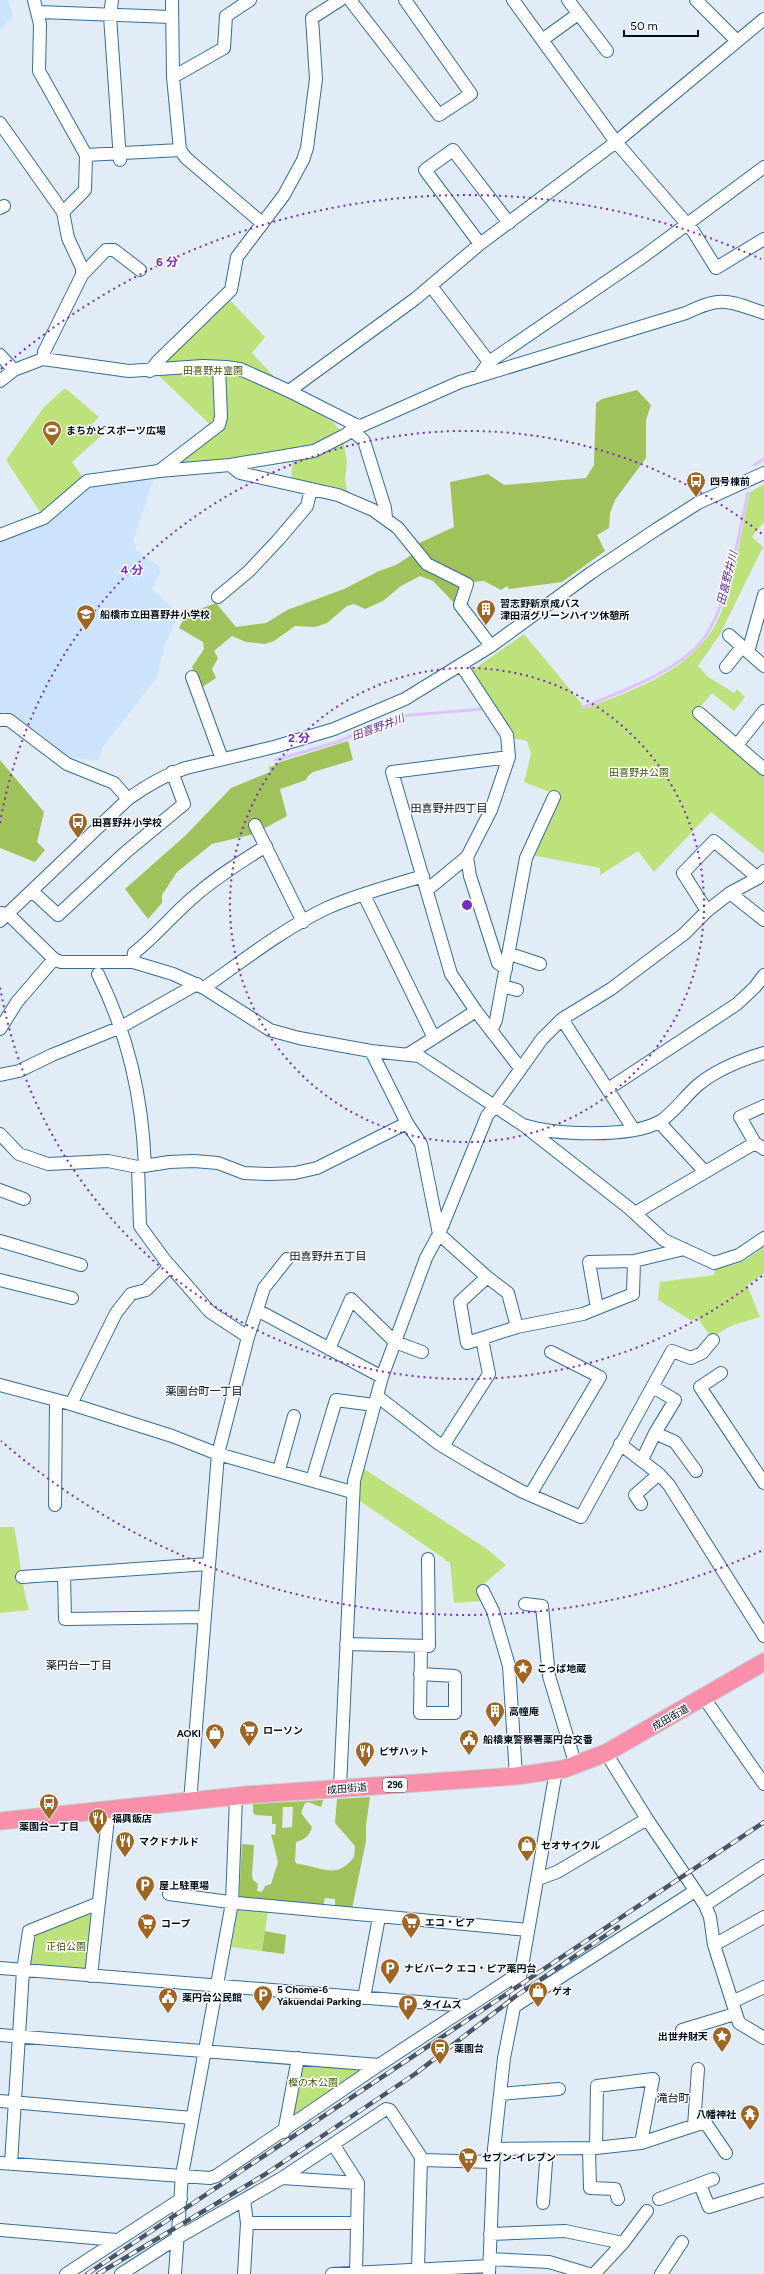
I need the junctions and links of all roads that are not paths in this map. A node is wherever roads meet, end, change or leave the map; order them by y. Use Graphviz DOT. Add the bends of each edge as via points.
graph roads {
  1 [pos="34,0"];
  2 [pos="112,0"];
  3 [pos="172,0"];
  4 [pos="250,0"];
  5 [pos="340,0"];
  6 [pos="350,0"];
  7 [pos="405,0"];
  8 [pos="513,0"];
  9 [pos="568,0"];
  10 [pos="696,0"];
  11 [pos="39,12"];
  12 [pos="578,14"];
  13 [pos="110,16"];
  14 [pos="172,17"];
  15 [pos="764,20"];
  16 [pos="542,40"];
  17 [pos="737,41"];
  18 [pos="607,51"];
  19 [pos="173,77"];
  20 [pos="0,123"];
  21 [pos="616,142"];
  22 [pos="180,150"];
  23 [pos="86,155"];
  24 [pos="120,157"];
  25 [pos="764,167"];
  26 [pos="62,212"];
  27 [pos="508,223"];
  28 [pos="262,224"];
  29 [pos="686,224"];
  30 [pos="764,239"];
  31 [pos="480,244"];
  32 [pos="140,270"];
  33 [pos="82,275"];
  34 [pos="431,286"];
  35 [pos="764,313"];
  36 [pos="0,355"];
  37 [pos="43,359"];
  38 [pos="489,362"];
  39 [pos="219,367"];
  40 [pos="14,370"];
  41 [pos="150,371"];
  42 [pos="479,376"];
  43 [pos="0,381"];
  44 [pos="289,391"];
  45 [pos="354,428"];
  46 [pos="230,465"];
  47 [pos="159,471"];
  48 [pos="764,473"];
  49 [pos="311,489"];
  50 [pos="386,518"];
  51 [pos="0,535"];
  52 [pos="764,595"];
  53 [pos="218,597"];
  54 [pos="728,635"];
  55 [pos="491,646"];
  56 [pos="745,650"];
  57 [pos="461,665"];
  58 [pos="764,666"];
  59 [pos="726,667"];
  60 [pos="192,677"];
  61 [pos="764,711"];
  62 [pos="699,714"];
  63 [pos="0,720"];
  64 [pos="737,745"];
  65 [pos="509,757"];
  66 [pos="222,759"];
  67 [pos="764,769"];
  68 [pos="172,772"];
  69 [pos="554,797"];
  70 [pos="128,799"];
  71 [pos="255,826"];
  72 [pos="266,846"];
  73 [pos="467,857"];
  74 [pos="761,875"];
  75 [pos="423,876"];
  76 [pos="427,890"];
  77 [pos="33,892"];
  78 [pos="730,893"];
  79 [pos="364,894"];
  80 [pos="707,912"];
  81 [pos="3,916"];
  82 [pos="764,920"];
  83 [pos="303,922"];
  84 [pos="510,954"];
  85 [pos="54,959"];
  86 [pos="133,962"];
  87 [pos="540,964"];
  88 [pos="506,969"];
  89 [pos="98,974"];
  90 [pos="764,975"];
  91 [pos="200,986"];
  92 [pos="502,986"];
  93 [pos="517,990"];
  94 [pos="476,1011"];
  95 [pos="562,1019"];
  96 [pos="1,1024"];
  97 [pos="121,1027"];
  98 [pos="491,1032"];
  99 [pos="434,1038"];
  100 [pos="371,1051"];
  101 [pos="764,1053"];
  102 [pos="407,1055"];
  103 [pos="520,1068"];
  104 [pos="0,1076"];
  105 [pos="608,1089"];
  106 [pos="494,1106"];
  107 [pos="764,1106"];
  108 [pos="407,1122"];
  109 [pos="659,1122"];
  110 [pos="523,1125"];
  111 [pos="634,1130"];
  112 [pos="0,1134"];
  113 [pos="759,1146"];
  114 [pos="4,1148"];
  115 [pos="141,1167"];
  116 [pos="705,1172"];
  117 [pos="0,1190"];
  118 [pos="24,1199"];
  119 [pos="635,1213"];
  120 [pos="439,1234"];
  121 [pos="764,1238"];
  122 [pos="0,1241"];
  123 [pos="684,1249"];
  124 [pos="287,1259"];
  125 [pos="634,1261"];
  126 [pos="81,1264"];
  127 [pos="170,1266"];
  128 [pos="487,1277"];
  129 [pos="0,1280"];
  130 [pos="72,1298"];
  131 [pos="597,1308"];
  132 [pos="257,1310"];
  133 [pos="518,1327"];
  134 [pos="248,1337"];
  135 [pos="482,1339"];
  136 [pos="713,1340"];
  137 [pos="395,1342"];
  138 [pos="330,1349"];
  139 [pos="422,1352"];
  140 [pos="551,1352"];
  141 [pos="721,1373"];
  142 [pos="382,1377"];
  143 [pos="0,1385"];
  144 [pos="653,1387"];
  145 [pos="56,1400"];
  146 [pos="375,1400"];
  147 [pos="71,1404"];
  148 [pos="294,1416"];
  149 [pos="655,1433"];
  150 [pos="620,1444"];
  151 [pos="443,1446"];
  152 [pos="218,1454"];
  153 [pos="642,1460"];
  154 [pos="279,1470"];
  155 [pos="696,1471"];
  156 [pos="659,1474"];
  157 [pos="312,1480"];
  158 [pos="764,1483"];
  159 [pos="352,1492"];
  160 [pos="530,1495"];
  161 [pos="641,1504"];
  162 [pos="55,1505"];
  163 [pos="428,1559"];
  164 [pos="208,1564"];
  165 [pos="64,1574"];
  166 [pos="22,1577"];
  167 [pos="484,1591"];
  168 [pos="525,1604"];
  169 [pos="206,1617"];
  170 [pos="764,1636"];
  171 [pos="346,1644"];
  172 [pos="421,1646"];
  173 [pos="764,1662"];
  174 [pos="420,1674"];
  175 [pos="704,1698"];
  176 [pos="606,1753"];
  177 [pos="576,1766"];
  178 [pos="556,1771"];
  179 [pos="516,1776"];
  180 [pos="764,1784"];
  181 [pos="340,1788"];
  182 [pos="236,1797"];
  183 [pos="190,1802"];
  184 [pos="109,1809"];
  185 [pos="647,1819"];
  186 [pos="0,1820"];
  187 [pos="764,1866"];
  188 [pos="538,1879"];
  189 [pos="694,1891"];
  190 [pos="169,1894"];
  191 [pos="99,1903"];
  192 [pos="232,1903"];
  193 [pos="704,1905"];
  194 [pos="379,1917"];
  195 [pos="764,1917"];
  196 [pos="528,1930"];
  197 [pos="714,1944"];
  198 [pos="0,1968"];
  199 [pos="23,1971"];
  200 [pos="521,1972"];
  201 [pos="91,1976"];
  202 [pos="216,1986"];
  203 [pos="764,1987"];
  204 [pos="364,1998"];
  205 [pos="732,2002"];
  206 [pos="468,2006"];
  207 [pos="514,2006"];
  208 [pos="735,2014"];
  209 [pos="682,2030"];
  210 [pos="0,2035"];
  211 [pos="19,2036"];
  212 [pos="764,2039"];
  213 [pos="205,2051"];
  214 [pos="298,2058"];
  215 [pos="379,2065"];
  216 [pos="698,2069"];
  217 [pos="559,2089"];
  218 [pos="500,2094"];
  219 [pos="0,2101"];
  220 [pos="15,2103"];
  221 [pos="192,2118"];
  222 [pos="694,2126"];
  223 [pos="284,2132"];
  224 [pos="641,2143"];
  225 [pos="333,2144"];
  226 [pos="592,2148"];
  227 [pos="547,2149"];
  228 [pos="726,2153"];
  229 [pos="494,2156"];
  230 [pos="422,2160"];
  231 [pos="5,2164"];
  232 [pos="182,2175"];
  233 [pos="282,2178"];
  234 [pos="713,2179"];
  235 [pos="358,2183"];
  236 [pos="700,2185"];
  237 [pos="764,2190"];
  238 [pos="181,2199"];
  239 [pos="618,2199"];
  240 [pos="659,2199"];
  241 [pos="244,2200"];
  242 [pos="543,2203"];
  243 [pos="647,2211"];
  244 [pos="246,2223"];
  245 [pos="357,2224"];
  246 [pos="0,2230"];
  247 [pos="490,2234"];
  248 [pos="177,2238"];
  249 [pos="117,2240"];
  250 [pos="682,2242"];
  251 [pos="623,2243"];
  252 [pos="489,2266"];
  253 [pos="418,2269"];
  254 [pos="356,2273"];
  255 [pos="66,2274"];
  256 [pos="121,2274"];
  257 [pos="175,2274"];
  258 [pos="244,2274"];
  259 [pos="332,2274"];
  260 [pos="589,2274"];
  261 [pos="594,2274"];
  262 [pos="660,2274"];
  1 -- 11 [label="street"];
  2 -- 13 [label="street"];
  3 -- 14 [label="street"];
  4 -- 19 [label="street" via="226,16 224,48"];
  5 -- 28 [label="street" via="312,18 316,79 307,148 284,196"];
  6 -- 7 [label="street" via="439,115 471,94"];
  8 -- 16 [label="street"];
  9 -- 12 [label="street"];
  10 -- 17 [label="street"];
  11 -- 13 [label="street"];
  11 -- 23 [label="street" via="39,71"];
  12 -- 16 [label="street"];
  12 -- 18 [label="street"];
  13 -- 14 [label="street"];
  13 -- 24 [label="street"];
  14 -- 19 [label="street"];
  15 -- 17 [label="street"];
  16 -- 21 [label="street"];
  17 -- 21 [label="street"];
  19 -- 22 [label="street"];
  20 -- 26 [label="street"];
  21 -- 27 [label="street"];
  21 -- 29 [label="street"];
  22 -- 24 [label="street"];
  22 -- 28 [label="street"];
  23 -- 24 [label="street"];
  23 -- 26 [label="street" via="85,190"];
  25 -- 29 [label="street"];
  26 -- 33 [label="street" via="68,238 82,268"];
  27 -- 31 [label="street"];
  27 -- 31 [label="street" via="453,150 424,170"];
  28 -- 41 [label="street" via="237,257 231,290"];
  29 -- 30 [label="street" via="716,268"];
  29 -- 38 [label="street"];
  31 -- 34 [label="street"];
  32 -- 33 [label="street" via="114,250 106,250"];
  33 -- 37 [label="street" via="44,352"];
  34 -- 38 [label="street"];
  34 -- 44 [label="street"];
  35 -- 42 [label="street" via="726,300 703,305 686,313"];
  36 -- 40 [label="street"];
  37 -- 40 [label="street"];
  37 -- 41 [label="street" via="129,371"];
  38 -- 42 [label="street"];
  39 -- 41 [label="street"];
  39 -- 44 [label="street" via="240,369"];
  39 -- 47 [label="street" via="219,425"];
  40 -- 43 [label="street"];
  42 -- 45 [label="street"];
  44 -- 45 [label="street"];
  45 -- 46 [label="street" via="314,451"];
  45 -- 50 [label="street" via="364,441"];
  46 -- 47 [label="street"];
  46 -- 49 [label="street" via="240,472"];
  47 -- 51 [label="street" via="87,481 44,518"];
  48 -- 55 [label="street" via="698,503 591,573"];
  49 -- 50 [label="street" via="338,495"];
  49 -- 53 [label="street" via="307,506 279,539 249,572"];
  50 -- 55 [label="street" via="398,528 427,564 467,584 460,605"];
  52 -- 56 [label="street"];
  54 -- 56 [label="street"];
  55 -- 57 [label="street"];
  56 -- 58 [label="street"];
  56 -- 59 [label="street"];
  57 -- 65 [label="street" via="507,735"];
  57 -- 66 [label="street" via="406,699 334,730 274,748"];
  60 -- 66 [label="street"];
  61 -- 64 [label="street"];
  62 -- 64 [label="street"];
  63 -- 70 [label="street" via="9,720 40,746 68,764 114,783"];
  64 -- 67 [label="street"];
  65 -- 73 [label="street" via="491,810"];
  65 -- 75 [label="street" via="392,772"];
  66 -- 68 [label="street"];
  68 -- 70 [label="street"];
  68 -- 77 [label="street" via="184,804 127,851 58,915"];
  69 -- 84 [label="street" via="526,858"];
  70 -- 77 [label="street"];
  71 -- 72 [label="street"];
  72 -- 83 [label="street"];
  72 -- 86 [label="street" via="196,894 134,953"];
  73 -- 76 [label="street"];
  73 -- 88 [label="street" via="470,876 498,963"];
  74 -- 78 [label="street"];
  74 -- 80 [label="street" via="714,841 683,873"];
  75 -- 76 [label="street"];
  75 -- 79 [label="street"];
  76 -- 94 [label="street" via="452,974"];
  77 -- 81 [label="street"];
  78 -- 80 [label="street"];
  78 -- 82 [label="street"];
  79 -- 83 [label="street" via="330,907"];
  79 -- 99 [label="street"];
  80 -- 95 [label="street" via="684,934 611,989"];
  81 -- 85 [label="street"];
  83 -- 91 [label="street"];
  84 -- 87 [label="street"];
  84 -- 88 [label="street"];
  85 -- 86 [label="street" via="61,962"];
  85 -- 96 [label="street"];
  86 -- 91 [label="street" via="173,974"];
  88 -- 92 [label="street"];
  89 -- 97 [label="street"];
  90 -- 105 [label="street" via="738,1004"];
  91 -- 97 [label="street"];
  91 -- 100 [label="street" via="270,1030"];
  92 -- 93 [label="street"];
  92 -- 98 [label="street" via="496,1020"];
  94 -- 98 [label="street"];
  94 -- 99 [label="street"];
  95 -- 103 [label="street" via="542,1039"];
  95 -- 105 [label="street"];
  97 -- 104 [label="street" via="19,1071"];
  97 -- 115 [label="street" via="141,1103"];
  98 -- 103 [label="street"];
  99 -- 102 [label="street"];
  100 -- 102 [label="street"];
  100 -- 108 [label="street"];
  101 -- 109 [label="street" via="737,1061 700,1083"];
  102 -- 106 [label="street" via="419,1056"];
  103 -- 106 [label="street"];
  105 -- 111 [label="street"];
  106 -- 110 [label="street"];
  106 -- 120 [label="street" via="487,1116"];
  107 -- 113 [label="street" via="740,1118"];
  108 -- 115 [label="street" via="317,1168 295,1173 244,1173 218,1163 194,1161"];
  108 -- 120 [label="street" via="420,1144"];
  109 -- 111 [label="street"];
  109 -- 116 [label="street"];
  110 -- 111 [label="street" via="536,1129 593,1133"];
  110 -- 119 [label="street"];
  112 -- 114 [label="street"];
  113 -- 116 [label="street"];
  114 -- 115 [label="street" via="48,1164 108,1161"];
  115 -- 127 [label="street" via="140,1226"];
  116 -- 119 [label="street"];
  117 -- 118 [label="street"];
  119 -- 123 [label="street" via="664,1240"];
  120 -- 128 [label="street"];
  120 -- 137 [label="street" via="426,1258"];
  121 -- 123 [label="street" via="738,1255 714,1263"];
  122 -- 126 [label="street"];
  123 -- 125 [label="street"];
  124 -- 132 [label="street" via="264,1288"];
  125 -- 131 [label="street" via="633,1294"];
  125 -- 131 [label="street" via="589,1262"];
  127 -- 134 [label="street" via="210,1312"];
  127 -- 147 [label="street" via="146,1290 131,1294 116,1313"];
  128 -- 133 [label="street" via="508,1293"];
  128 -- 135 [label="street" via="460,1302 467,1343"];
  129 -- 130 [label="street"];
  131 -- 133 [label="street" via="583,1314"];
  132 -- 134 [label="street"];
  132 -- 138 [label="street"];
  133 -- 135 [label="street"];
  134 -- 152 [label="street"];
  135 -- 151 [label="street" via="489,1374"];
  136 -- 144 [label="street" via="702,1353 691,1358 672,1351"];
  137 -- 138 [label="street" via="351,1299"];
  137 -- 139 [label="street"];
  137 -- 142 [label="street"];
  138 -- 142 [label="street"];
  140 -- 160 [label="street" via="600,1377"];
  141 -- 158 [label="street" via="700,1387"];
  142 -- 146 [label="street"];
  143 -- 145 [label="street"];
  144 -- 149 [label="street" via="675,1400"];
  144 -- 150 [label="street"];
  145 -- 147 [label="street"];
  145 -- 162 [label="street"];
  146 -- 151 [label="street"];
  146 -- 157 [label="street" via="336,1400"];
  146 -- 159 [label="street"];
  147 -- 152 [label="street" via="172,1436"];
  148 -- 154 [label="street"];
  149 -- 153 [label="street"];
  149 -- 155 [label="street" via="675,1442"];
  150 -- 153 [label="street"];
  150 -- 160 [label="street" via="581,1517"];
  151 -- 160 [label="street"];
  152 -- 154 [label="street"];
  152 -- 164 [label="street"];
  153 -- 156 [label="street"];
  154 -- 157 [label="street"];
  156 -- 161 [label="street" via="635,1495"];
  156 -- 170 [label="street" via="669,1485"];
  157 -- 159 [label="street"];
  159 -- 171 [label="street"];
  163 -- 172 [label="street" via="429,1646"];
  164 -- 165 [label="street"];
  164 -- 169 [label="street"];
  165 -- 166 [label="street"];
  165 -- 169 [label="street" via="66,1619"];
  167 -- 179 [label="street" via="493,1611 509,1666"];
  168 -- 177 [label="street" via="542,1606 550,1676"];
  169 -- 183 [label="street"];
  171 -- 172 [label="street"];
  171 -- 181 [label="street"];
  172 -- 174 [label="street"];
  173 -- 175 [label="highway, 成田街道 / 296"];
  175 -- 176 [label="highway, 成田街道 / 296"];
  175 -- 180 [label="street"];
  176 -- 177 [label="highway, 成田街道 / 296"];
  176 -- 185 [label="street"];
  177 -- 178 [label="highway, 成田街道 / 296"];
  178 -- 179 [label="highway, 成田街道 / 296"];
  178 -- 188 [label="street"];
  179 -- 181 [label="highway, 成田街道 / 296"];
  181 -- 182 [label="highway, 成田街道 / 296"];
  182 -- 183 [label="highway, 成田街道 / 296"];
  182 -- 192 [label="street"];
  183 -- 184 [label="highway, 成田街道 / 296"];
  184 -- 186 [label="highway, 成田街道 / 296"];
  184 -- 191 [label="street"];
  185 -- 188 [label="street" via="558,1872"];
  185 -- 189 [label="street"];
  187 -- 193 [label="street"];
  188 -- 196 [label="street"];
  189 -- 193 [label="street"];
  189 -- 207 [label="street"];
  190 -- 192 [label="street"];
  191 -- 199 [label="street" via="29,1931"];
  191 -- 201 [label="street"];
  192 -- 194 [label="street"];
  192 -- 202 [label="street"];
  193 -- 197 [label="street" via="710,1917"];
  194 -- 196 [label="street"];
  194 -- 204 [label="street"];
  195 -- 197 [label="street"];
  196 -- 200 [label="street"];
  197 -- 205 [label="street"];
  198 -- 199 [label="street"];
  199 -- 201 [label="street"];
  199 -- 211 [label="street"];
  200 -- 206 [label="street"];
  200 -- 207 [label="street"];
  201 -- 202 [label="street"];
  202 -- 204 [label="street"];
  202 -- 213 [label="street"];
  203 -- 205 [label="street"];
  204 -- 206 [label="street"];
  205 -- 208 [label="street"];
  206 -- 215 [label="street"];
  207 -- 218 [label="street"];
  208 -- 209 [label="street"];
  208 -- 212 [label="street" via="739,2023"];
  210 -- 211 [label="street"];
  211 -- 213 [label="street"];
  211 -- 220 [label="street"];
  213 -- 214 [label="street"];
  213 -- 221 [label="street"];
  214 -- 215 [label="street"];
  214 -- 223 [label="street"];
  215 -- 223 [label="street"];
  216 -- 222 [label="street"];
  217 -- 218 [label="street"];
  218 -- 229 [label="street"];
  219 -- 220 [label="street"];
  220 -- 221 [label="street"];
  220 -- 231 [label="street"];
  221 -- 232 [label="street"];
  222 -- 224 [label="street"];
  222 -- 228 [label="street" via="705,2122"];
  223 -- 232 [label="street" via="216,2176 210,2178"];
  224 -- 226 [label="street"];
  224 -- 226 [label="street" via="653,2079 597,2086"];
  225 -- 230 [label="street" via="386,2109 390,2110"];
  225 -- 233 [label="street"];
  225 -- 235 [label="street"];
  226 -- 227 [label="street"];
  226 -- 239 [label="street" via="590,2188 615,2189"];
  227 -- 229 [label="street"];
  227 -- 242 [label="street"];
  229 -- 230 [label="street"];
  229 -- 247 [label="street"];
  230 -- 253 [label="street"];
  231 -- 232 [label="street"];
  232 -- 238 [label="street"];
  233 -- 235 [label="street"];
  233 -- 241 [label="street"];
  234 -- 236 [label="street"];
  235 -- 245 [label="street"];
  236 -- 237 [label="street" via="709,2207"];
  236 -- 240 [label="street"];
  238 -- 248 [label="street"];
  238 -- 249 [label="street"];
  241 -- 244 [label="street"];
  241 -- 248 [label="street"];
  243 -- 251 [label="street"];
  244 -- 245 [label="street"];
  244 -- 258 [label="street"];
  245 -- 254 [label="street"];
  246 -- 249 [label="street"];
  247 -- 251 [label="street" via="565,2231"];
  247 -- 252 [label="street"];
  248 -- 256 [label="street"];
  248 -- 257 [label="street"];
  249 -- 255 [label="street"];
  250 -- 262 [label="street"];
  251 -- 261 [label="street"];
  252 -- 253 [label="street"];
  252 -- 260 [label="street" via="549,2262"];
  253 -- 254 [label="street"];
  254 -- 259 [label="street"];
}
